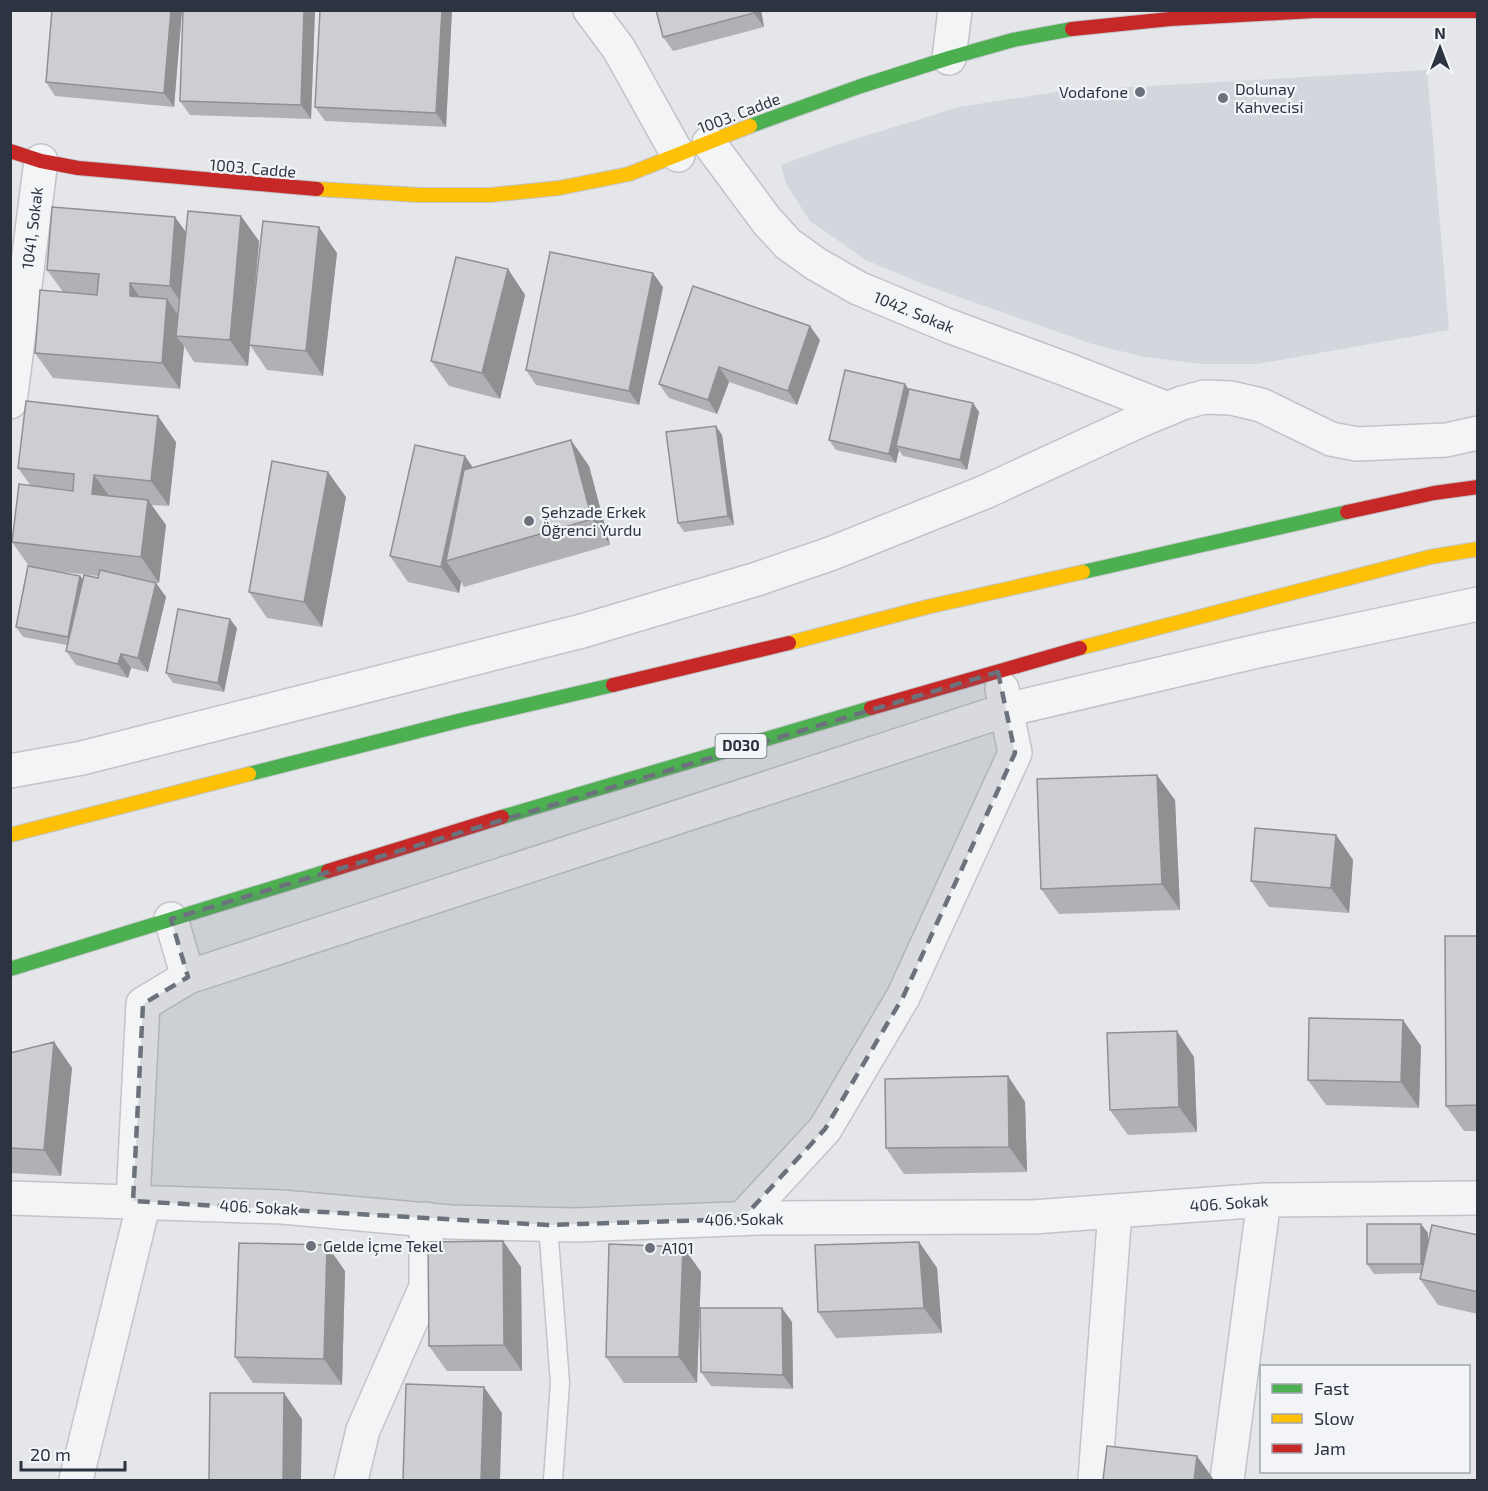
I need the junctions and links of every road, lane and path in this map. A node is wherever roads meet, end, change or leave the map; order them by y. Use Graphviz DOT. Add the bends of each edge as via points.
graph roads {
  1 [pos="590,10"];
  2 [pos="955,10"];
  3 [pos="1466,11"];
  4 [pos="1478,11"];
  5 [pos="949,58"];
  6 [pos="709,143"];
  7 [pos="678,155"];
  8 [pos="26,156"];
  9 [pos="10,402"];
  10 [pos="1168,409"];
  11 [pos="1478,433"];
  12 [pos="1478,487"];
  13 [pos="1478,549"];
  14 [pos="1478,604"];
  15 [pos="998,672"];
  16 [pos="1006,710"];
  17 [pos="10,771"];
  18 [pos="10,836"];
  19 [pos="171,919"];
  20 [pos="10,969"];
  21 [pos="188,977"];
  22 [pos="10,1198"];
  23 [pos="1478,1198"];
  24 [pos="1264,1200"];
  25 [pos="139,1202"];
  26 [pos="1115,1211"];
  27 [pos="426,1219"];
  28 [pos="742,1219"];
  29 [pos="548,1224"];
  30 [pos="76,1480"];
  31 [pos="351,1480"];
  32 [pos="553,1480"];
  33 [pos="1095,1480"];
  34 [pos="1227,1480"];
  1 -- 7 [label="street" via="619,48"];
  2 -- 5 [label="street"];
  3 -- 4 [label="main road, 1003. Cadde"];
  3 -- 5 [label="main road, 1003. Cadde" via="1314,11 1170,19 1080,28 1013,40"];
  5 -- 6 [label="main road, 1003. Cadde"];
  6 -- 7 [label="main road, 1003. Cadde"];
  6 -- 10 [label="street, 1042. Sokak" via="766,220 788,244 816,264 858,288 949,326"];
  7 -- 8 [label="main road, 1003. Cadde" via="629,174 559,188 490,195 277,187 89,169"];
  8 -- 9 [label="street, 1041, Sokak"];
  10 -- 11 [label="street" via="1204,397 1231,398 1261,405 1331,439 1357,444 1446,440"];
  10 -- 17 [label="street" via="985,492 757,579 582,631 82,759"];
  12 -- 18 [label="main road" via="1434,493 927,607 751,653 450,723"];
  13 -- 15 [label="main road, D030" via="1408,563"];
  14 -- 16 [label="street"];
  15 -- 16 [label="street"];
  15 -- 19 [label="main road, D030"];
  16 -- 21 [label="street"];
  16 -- 28 [label="street" via="1016,753 903,997 825,1129"];
  19 -- 20 [label="main road, D030"];
  19 -- 21 [label="street"];
  21 -- 25 [label="street" via="143,1004"];
  22 -- 25 [label="street, 406. Sokak"];
  23 -- 24 [label="street, 406. Sokak"];
  24 -- 26 [label="street, 406. Sokak"];
  24 -- 34 [label="street"];
  25 -- 27 [label="street, 406. Sokak" via="282,1207"];
  25 -- 30 [label="street"];
  26 -- 28 [label="street, 406. Sokak" via="1033,1217"];
  26 -- 33 [label="street"];
  27 -- 29 [label="street, 406. Sokak"];
  27 -- 31 [label="street" via="426,1287 363,1430"];
  28 -- 29 [label="street, 406. Sokak"];
  29 -- 32 [label="lane" via="560,1383"];
}
